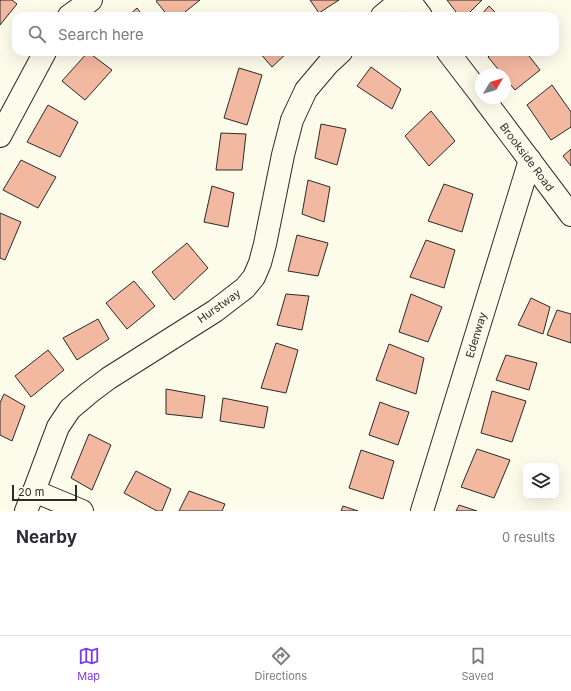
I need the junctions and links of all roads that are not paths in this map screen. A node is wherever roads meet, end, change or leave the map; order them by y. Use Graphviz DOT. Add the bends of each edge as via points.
graph roads {
  1 [pos="91,0"];
  2 [pos="401,0"];
  3 [pos="409,0"];
  4 [pos="74,12"];
  5 [pos="387,12"];
  6 [pos="418,12"];
  7 [pos="43,56"];
  8 [pos="337,56"];
  9 [pos="451,56"];
  10 [pos="475,87"];
  11 [pos="488,104"];
  12 [pos="0,136"];
  13 [pos="530,160"];
  14 [pos="571,215"];
  15 [pos="34,491"];
  16 [pos="26,511"];
  17 [pos="82,511"];
  18 [pos="422,511"];
  1 -- 4 [label="street"];
  2 -- 5 [label="street"];
  3 -- 6 [label="street"];
  7 -- 12 [label="street"];
  8 -- 15 [label="street, Hurstway" via="306,90 292,120 265,244 254,277 245,288 215,311 109,378 70,409 58,427"];
  9 -- 10 [label="street"];
  11 -- 13 [label="street, Brookside Road"];
  13 -- 14 [label="street, Brookside Road"];
  13 -- 18 [label="street, Edenway"];
  15 -- 16 [label="street, Hurstway"];
  15 -- 17 [label="street"];
}
